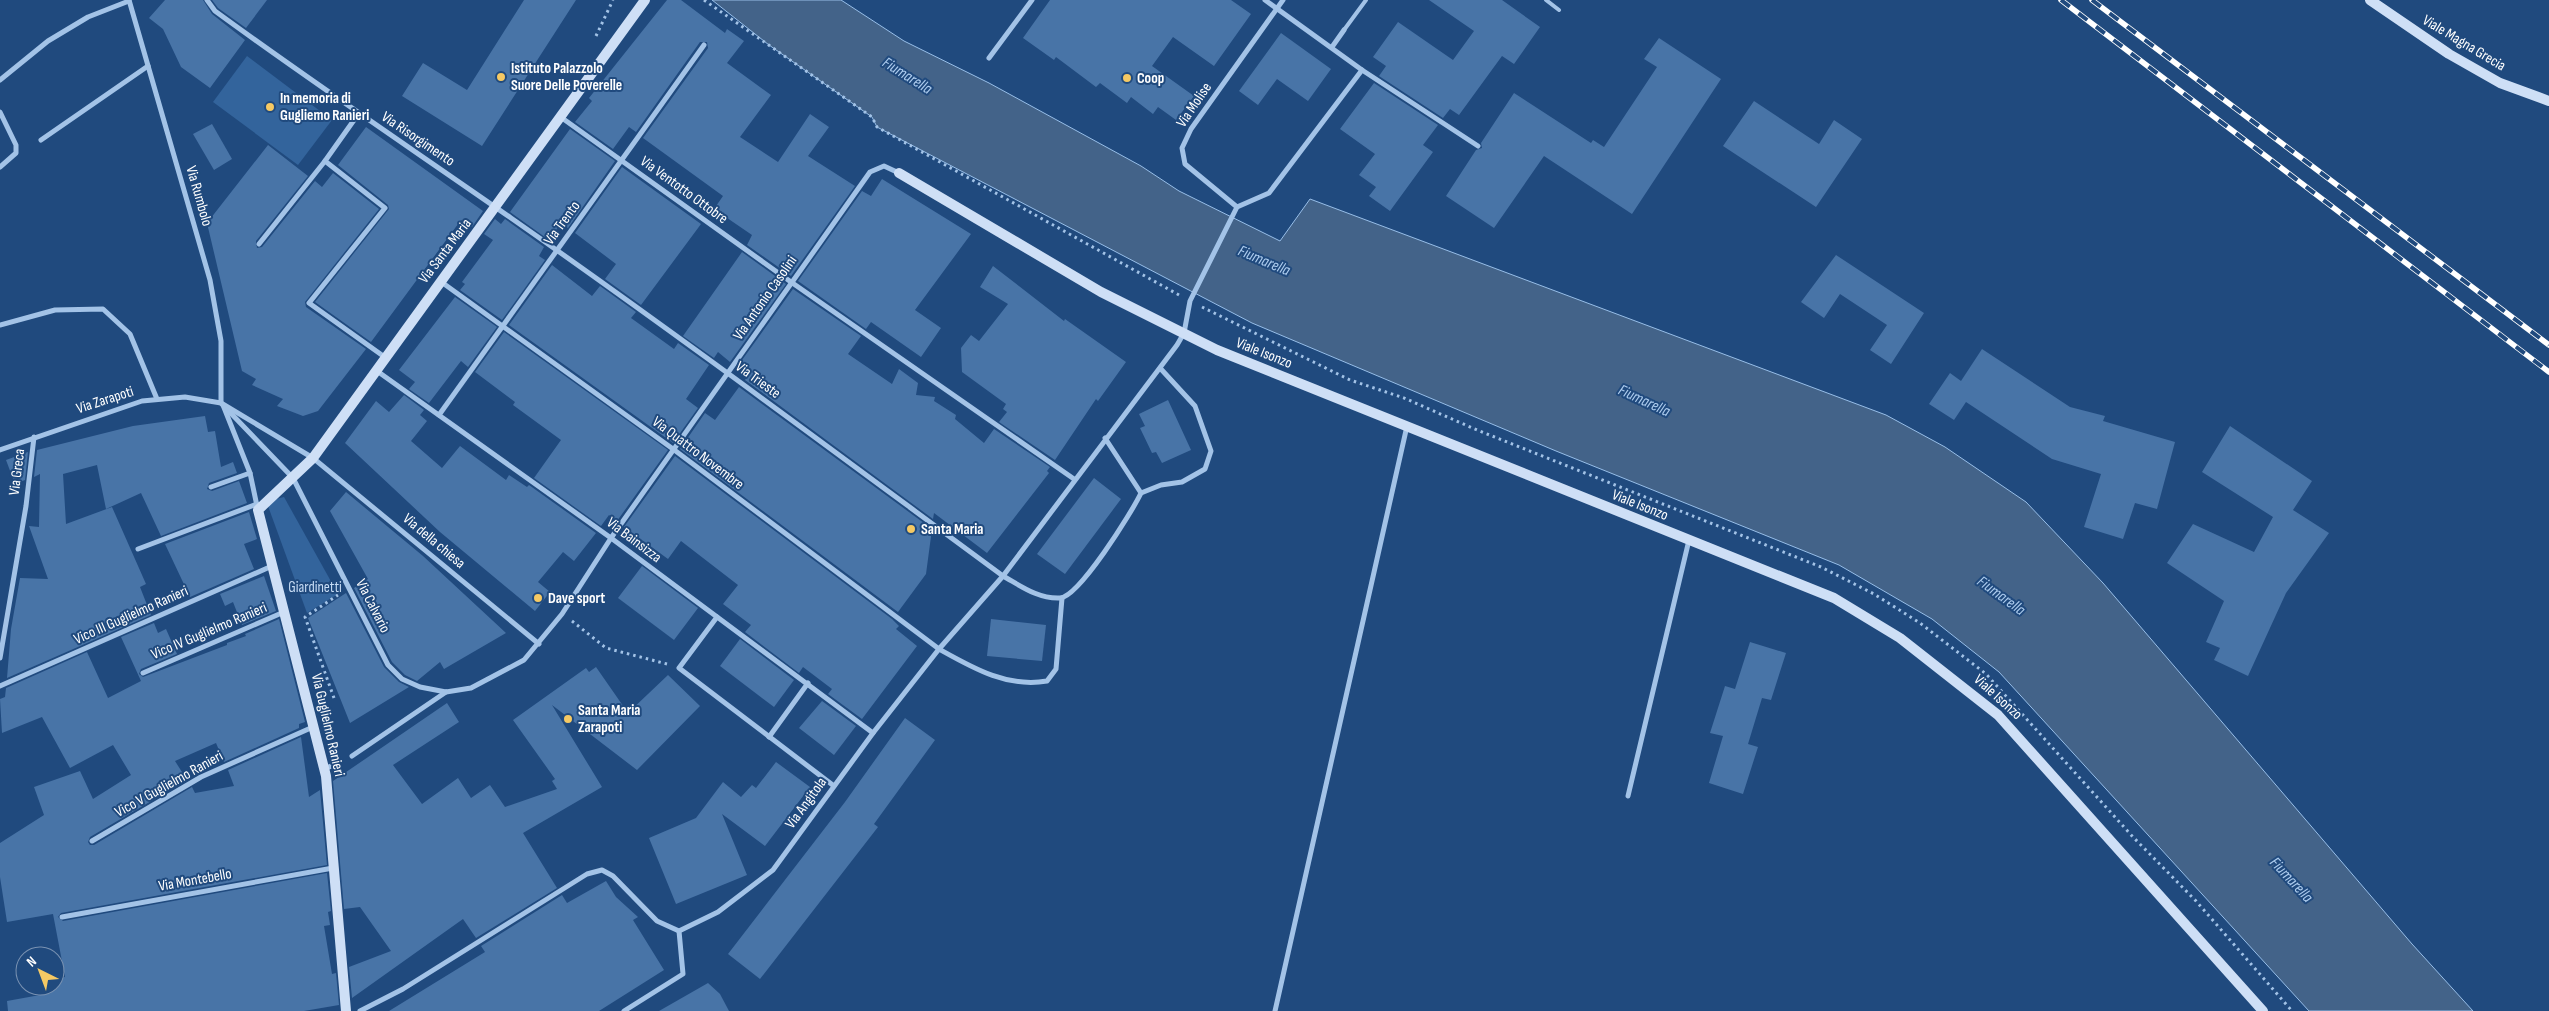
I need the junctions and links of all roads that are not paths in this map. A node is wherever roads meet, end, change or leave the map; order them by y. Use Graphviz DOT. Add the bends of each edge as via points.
graph roads {
  1 [pos="129,0"];
  2 [pos="207,0"];
  3 [pos="645,0"];
  4 [pos="1032,0"];
  5 [pos="1265,0"];
  6 [pos="1282,0"];
  7 [pos="1366,0"];
  8 [pos="1546,0"];
  9 [pos="2370,0"];
  10 [pos="1276,8"];
  11 [pos="1559,10"];
  12 [pos="1344,30"];
  13 [pos="704,45"];
  14 [pos="1332,47"];
  15 [pos="989,58"];
  16 [pos="148,66"];
  17 [pos="1362,70"];
  18 [pos="0,80"];
  19 [pos="2549,101"];
  20 [pos="0,112"];
  21 [pos="359,113"];
  22 [pos="562,118"];
  23 [pos="41,140"];
  24 [pos="1478,146"];
  25 [pos="325,161"];
  26 [pos="622,161"];
  27 [pos="0,167"];
  28 [pos="899,173"];
  29 [pos="1237,207"];
  30 [pos="496,208"];
  31 [pos="260,244"];
  32 [pos="557,251"];
  33 [pos="440,281"];
  34 [pos="791,282"];
  35 [pos="0,325"];
  36 [pos="503,326"];
  37 [pos="1184,333"];
  38 [pos="386,358"];
  39 [pos="1160,368"];
  40 [pos="377,371"];
  41 [pos="728,373"];
  42 [pos="157,399"];
  43 [pos="221,402"];
  44 [pos="439,415"];
  45 [pos="1407,426"];
  46 [pos="34,436"];
  47 [pos="1105,438"];
  48 [pos="673,449"];
  49 [pos="0,450"];
  50 [pos="313,458"];
  51 [pos="250,473"];
  52 [pos="293,478"];
  53 [pos="1074,479"];
  54 [pos="211,487"];
  55 [pos="1141,492"];
  56 [pos="258,507"];
  57 [pos="611,538"];
  58 [pos="1689,540"];
  59 [pos="138,548"];
  60 [pos="273,566"];
  61 [pos="1003,576"];
  62 [pos="1062,598"];
  63 [pos="284,612"];
  64 [pos="718,618"];
  65 [pos="539,644"];
  66 [pos="939,649"];
  67 [pos="0,658"];
  68 [pos="143,673"];
  69 [pos="808,683"];
  70 [pos="0,686"];
  71 [pos="446,692"];
  72 [pos="314,727"];
  73 [pos="873,733"];
  74 [pos="769,736"];
  75 [pos="352,756"];
  76 [pos="336,764"];
  77 [pos="324,769"];
  78 [pos="834,786"];
  79 [pos="1628,796"];
  80 [pos="92,841"];
  81 [pos="333,868"];
  82 [pos="62,917"];
  83 [pos="679,931"];
  84 [pos="346,1011"];
  85 [pos="360,1011"];
  86 [pos="624,1011"];
  87 [pos="1275,1011"];
  88 [pos="2263,1011"];
  1 -- 16 [label="street, Via Rumbolo"];
  1 -- 18 [label="street" via="88,17 48,41"];
  2 -- 21 [label="street, Via Risorgimento" via="216,11"];
  3 -- 22 [label="street, Via Santa Maria"];
  4 -- 15 [label="street"];
  5 -- 10 [label="street"];
  6 -- 10 [label="street, Via Molise"];
  7 -- 12 [label="lane"];
  8 -- 11 [label="lane"];
  9 -- 19 [label="street, Viale Magna Grecia" via="2449,54 2500,83"];
  10 -- 14 [label="street"];
  10 -- 29 [label="street, Via Molise" via="1191,128 1182,148 1185,164"];
  12 -- 14 [label="street"];
  13 -- 26 [label="street, Via Trento"];
  14 -- 17 [label="street"];
  16 -- 23 [label="street"];
  16 -- 43 [label="street, Via Rumbolo" via="210,280 221,341"];
  17 -- 24 [label="street"];
  17 -- 29 [label="street" via="1269,193"];
  20 -- 27 [label="street" via="16,145 16,153"];
  21 -- 25 [label="street"];
  21 -- 30 [label="street, Via Risorgimento"];
  22 -- 26 [label="street, Via Ventotto Ottobre"];
  22 -- 30 [label="street, Via Santa Maria"];
  25 -- 31 [label="street"];
  25 -- 38 [label="street" via="385,208 309,303"];
  26 -- 32 [label="street, Via Trento"];
  26 -- 34 [label="street, Via Ventotto Ottobre"];
  28 -- 34 [label="street, Via Antonio Casolini" via="884,166 870,172"];
  28 -- 37 [label="street, Viale Isonzo" via="1101,292"];
  29 -- 37 [label="street" via="1190,301"];
  30 -- 32 [label="street, Via Trieste"];
  30 -- 33 [label="street, Via Santa Maria"];
  32 -- 36 [label="street, Via Trento"];
  32 -- 41 [label="street, Via Trieste"];
  33 -- 36 [label="street, Via Quattro Novembre"];
  33 -- 38 [label="street, Via Santa Maria"];
  34 -- 41 [label="street, Via Antonio Casolini"];
  34 -- 53 [label="street, Via Ventotto Ottobre"];
  35 -- 42 [label="street" via="55,310 103,309 130,334"];
  36 -- 44 [label="street, Via Trento"];
  36 -- 48 [label="street, Via Quattro Novembre"];
  37 -- 39 [label="street, Via Angitola"];
  37 -- 45 [label="street, Viale Isonzo" via="1217,350"];
  38 -- 40 [label="street, Via Santa Maria"];
  39 -- 47 [label="street, Via Angitola"];
  39 -- 55 [label="street" via="1195,406 1211,451 1205,469 1182,482"];
  40 -- 44 [label="street, Via Bainsizza"];
  40 -- 50 [label="street, Via Santa Maria"];
  41 -- 48 [label="street, Via Antonio Casolini"];
  41 -- 61 [label="street, Via Trieste"];
  42 -- 43 [label="street, Via Zarapoti" via="195,397"];
  42 -- 46 [label="street, Via Zarapoti"];
  43 -- 50 [label="street"];
  43 -- 51 [label="street, Via Rumbolo"];
  43 -- 52 [label="street"];
  44 -- 57 [label="street, Via Bainsizza"];
  45 -- 58 [label="street, Viale Isonzo"];
  45 -- 87 [label="street"];
  46 -- 49 [label="street, Via Zarapoti"];
  46 -- 67 [label="street, Via Greca" via="26,506"];
  47 -- 53 [label="street, Via Angitola"];
  47 -- 55 [label="street"];
  48 -- 57 [label="street, Via Antonio Casolini"];
  48 -- 66 [label="street, Via Quattro Novembre"];
  50 -- 52 [label="street, Via Santa Maria"];
  50 -- 65 [label="street, Via della chiesa"];
  51 -- 54 [label="street"];
  51 -- 56 [label="street, Via Rumbolo"];
  52 -- 56 [label="street, Via Santa Maria"];
  52 -- 71 [label="street, Via Calvario" via="388,665 402,679 420,687"];
  53 -- 61 [label="street, Via Angitola"];
  55 -- 62 [label="street" via="1129,517 1076,590"];
  56 -- 59 [label="street"];
  56 -- 60 [label="street, Via Guglielmo Ranieri"];
  57 -- 64 [label="street, Via Bainsizza"];
  57 -- 65 [label="street, Via Antonio Casolini"];
  58 -- 79 [label="street"];
  58 -- 88 [label="street, Viale Isonzo" via="1834,598 1900,638 1998,714"];
  60 -- 63 [label="street, Via Guglielmo Ranieri"];
  60 -- 70 [label="street, Vico III Guglielmo Ranieri"];
  61 -- 62 [label="street, Via Trieste" via="1038,596"];
  61 -- 66 [label="street, Via Angitola"];
  62 -- 66 [label="street, Via Quattro Novembre" via="1056,669 1047,681 1030,684 983,673"];
  63 -- 68 [label="street, Vico IV Guglielmo Ranieri"];
  63 -- 72 [label="street, Via Guglielmo Ranieri"];
  64 -- 69 [label="street, Via Bainsizza"];
  64 -- 74 [label="street" via="679,668"];
  65 -- 71 [label="street, Via Calvario" via="524,660 471,688"];
  66 -- 73 [label="street, Via Angitola"];
  69 -- 73 [label="street, Via Bainsizza"];
  69 -- 74 [label="street"];
  71 -- 75 [label="street"];
  72 -- 77 [label="street, Via Guglielmo Ranieri"];
  72 -- 80 [label="street, Vico V Guglielmo Ranieri" via="201,777"];
  73 -- 78 [label="street, Via Angitola"];
  74 -- 78 [label="street"];
  76 -- 77 [label="street"];
  77 -- 81 [label="street, Via Guglielmo Ranieri"];
  78 -- 83 [label="street, Via Angitola" via="773,870 718,912"];
  81 -- 82 [label="street, Via Montebello"];
  81 -- 84 [label="street, Via Guglielmo Ranieri"];
  83 -- 85 [label="street" via="657,921 614,876 602,870 587,874 403,989"];
  83 -- 86 [label="street" via="683,974"];
}
